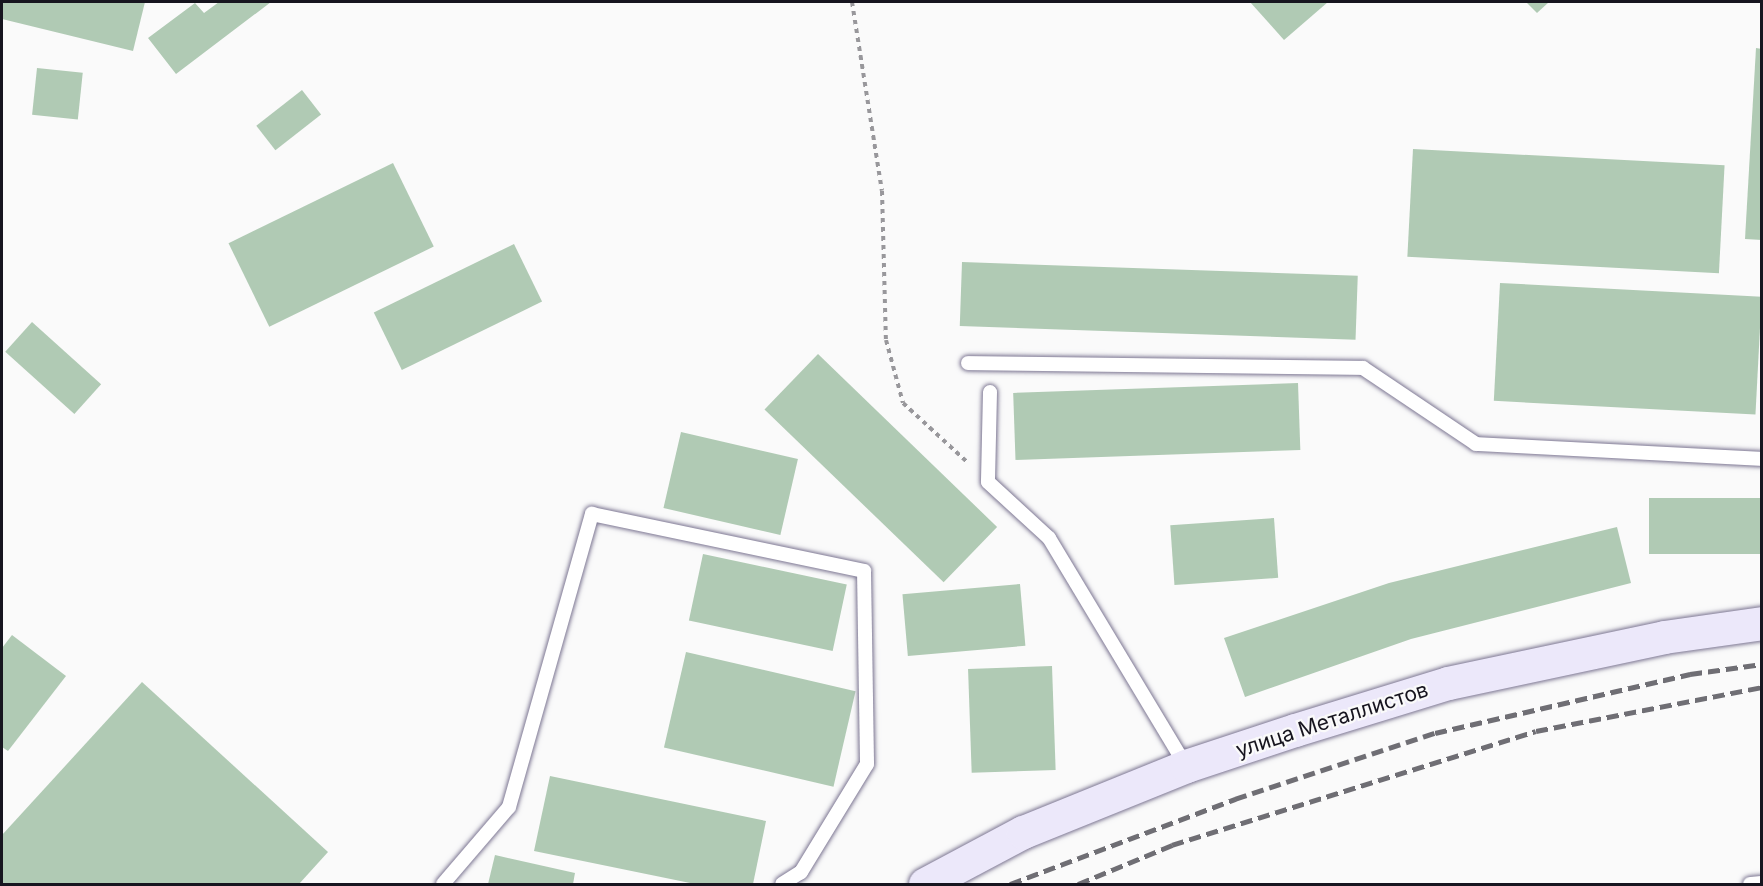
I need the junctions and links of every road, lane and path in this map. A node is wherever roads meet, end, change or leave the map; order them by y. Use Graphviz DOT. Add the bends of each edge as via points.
graph roads {
  1 [pos="852,2"];
  2 [pos="968,363"];
  3 [pos="990,392"];
  4 [pos="1761,459"];
  5 [pos="988,482"];
  6 [pos="1761,623"];
  7 [pos="1186,766"];
  8 [pos="1761,883"];
  9 [pos="443,885"];
  10 [pos="782,885"];
  11 [pos="925,885"];
  12 [pos="1750,885"];
  1 -- 5 [label="path" via="882,191 886,340 903,403"];
  2 -- 4 [label="lane" via="1363,368 1476,444"];
  3 -- 5 [label="lane"];
  5 -- 7 [label="lane" via="1049,538"];
  6 -- 7 [label="main road, улица Металлистов" via="1664,637 1448,683"];
  7 -- 11 [label="main road, улица Металлистов" via="1023,832"];
  8 -- 12 [label="lane"];
  9 -- 10 [label="lane" via="509,807 592,513 864,571 867,764 801,872"];
}
